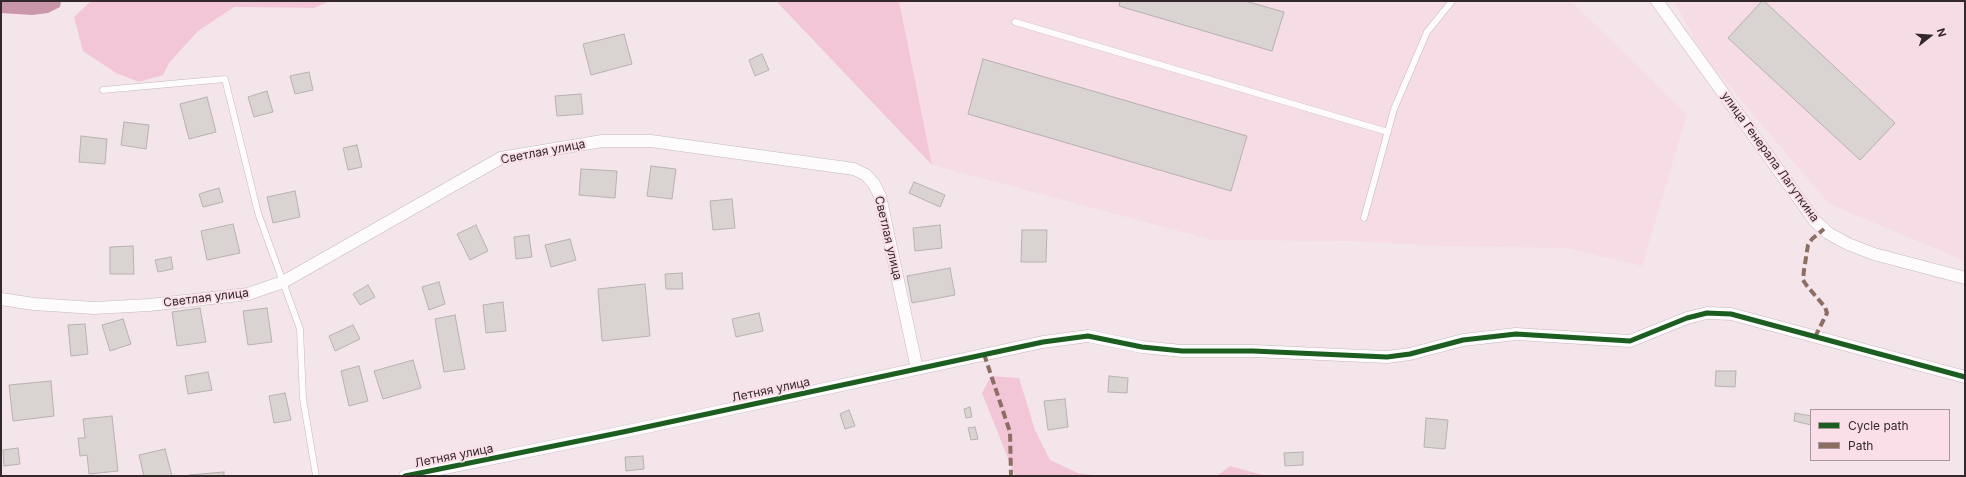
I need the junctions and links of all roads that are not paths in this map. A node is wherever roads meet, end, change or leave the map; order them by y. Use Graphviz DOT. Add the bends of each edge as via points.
graph roads {
  1 [pos="1452,1"];
  2 [pos="1657,1"];
  3 [pos="1015,22"];
  4 [pos="103,90"];
  5 [pos="1388,132"];
  6 [pos="1364,218"];
  7 [pos="1965,278"];
  8 [pos="282,282"];
  9 [pos="1,299"];
  10 [pos="917,369"];
  11 [pos="1965,377"];
  12 [pos="316,476"];
  13 [pos="405,476"];
  1 -- 5 [label="lane" via="1427,32 1394,109"];
  2 -- 7 [label="street, улица Генерала Лагуткина" via="1815,221 1828,233 1874,254"];
  3 -- 5 [label="lane"];
  4 -- 8 [label="lane" via="225,79 258,213"];
  5 -- 6 [label="lane"];
  8 -- 9 [label="street, Светлая улица" via="248,294 149,305 94,308"];
  8 -- 10 [label="street, Светлая улица" via="501,158 602,141 651,141 854,169 866,175 880,196"];
  8 -- 12 [label="lane" via="300,329 303,399"];
  10 -- 11 [label="street, Летняя улица" via="1043,342 1088,336 1142,347 1182,351 1253,351 1387,357 1410,354 1463,340 1516,334 1630,341 1686,318 1707,313 1731,314"];
  10 -- 13 [label="street, Летняя улица"];
}
